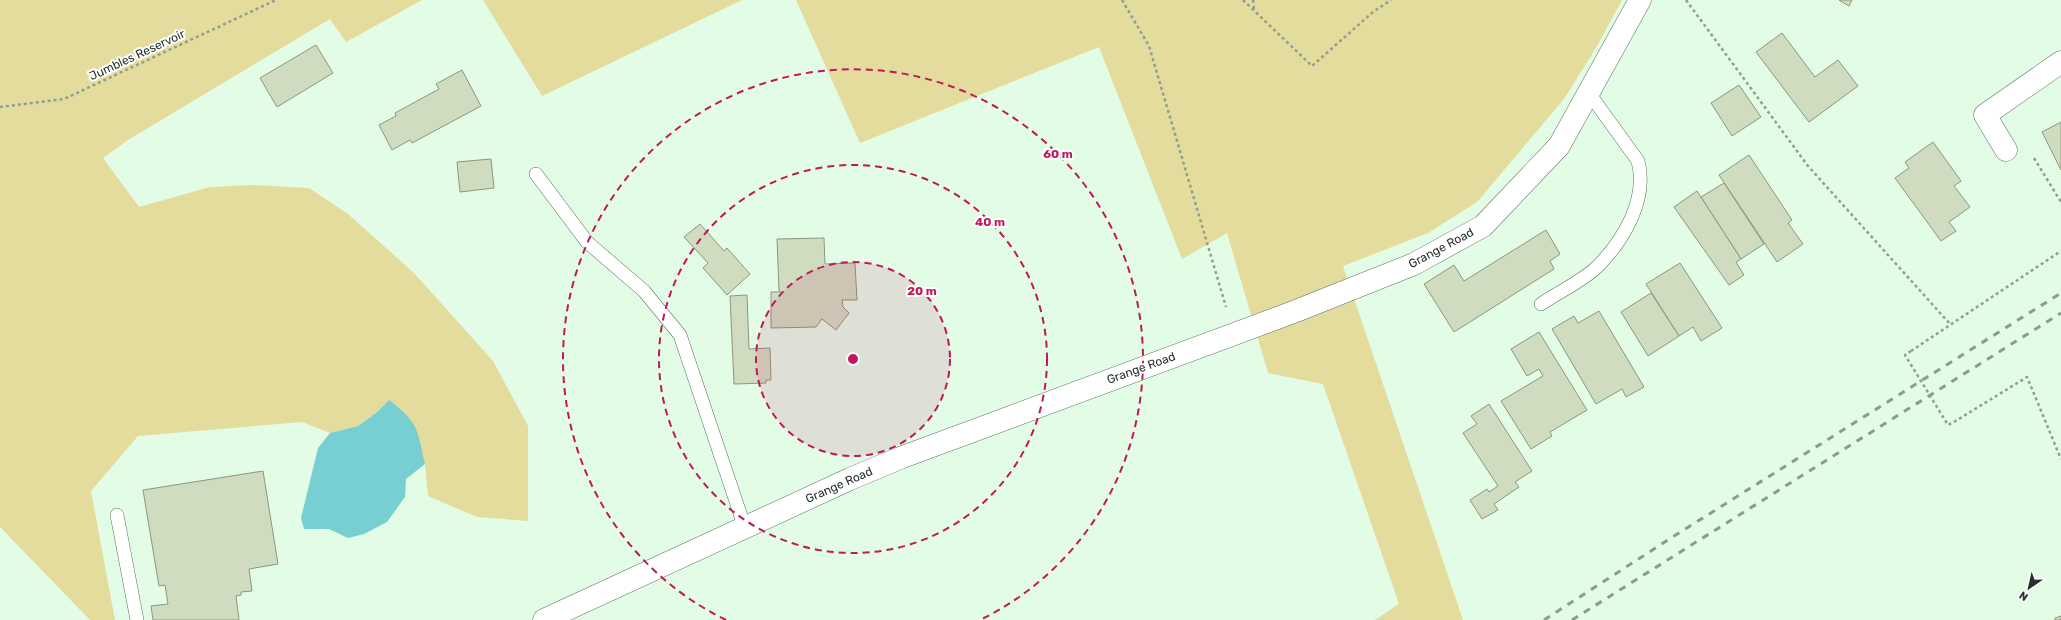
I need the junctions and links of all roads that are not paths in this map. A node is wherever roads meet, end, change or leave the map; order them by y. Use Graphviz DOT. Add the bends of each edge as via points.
graph roads {
  1 [pos="1640,0"];
  2 [pos="2061,62"];
  3 [pos="1589,93"];
  4 [pos="2006,150"];
  5 [pos="536,174"];
  6 [pos="1541,304"];
  7 [pos="117,515"];
  8 [pos="745,528"];
  9 [pos="137,620"];
  10 [pos="544,620"];
  1 -- 3 [label="street, Grange Road"];
  2 -- 4 [label="street" via="1985,115"];
  3 -- 6 [label="lane" via="1638,161 1641,173 1639,198 1631,219 1616,245 1597,268"];
  3 -- 8 [label="street, Grange Road" via="1559,146 1483,226 1414,264 900,458"];
  5 -- 8 [label="lane" via="587,242 644,291 680,335"];
  7 -- 9 [label="lane"];
  8 -- 10 [label="street, Grange Road"];
}
